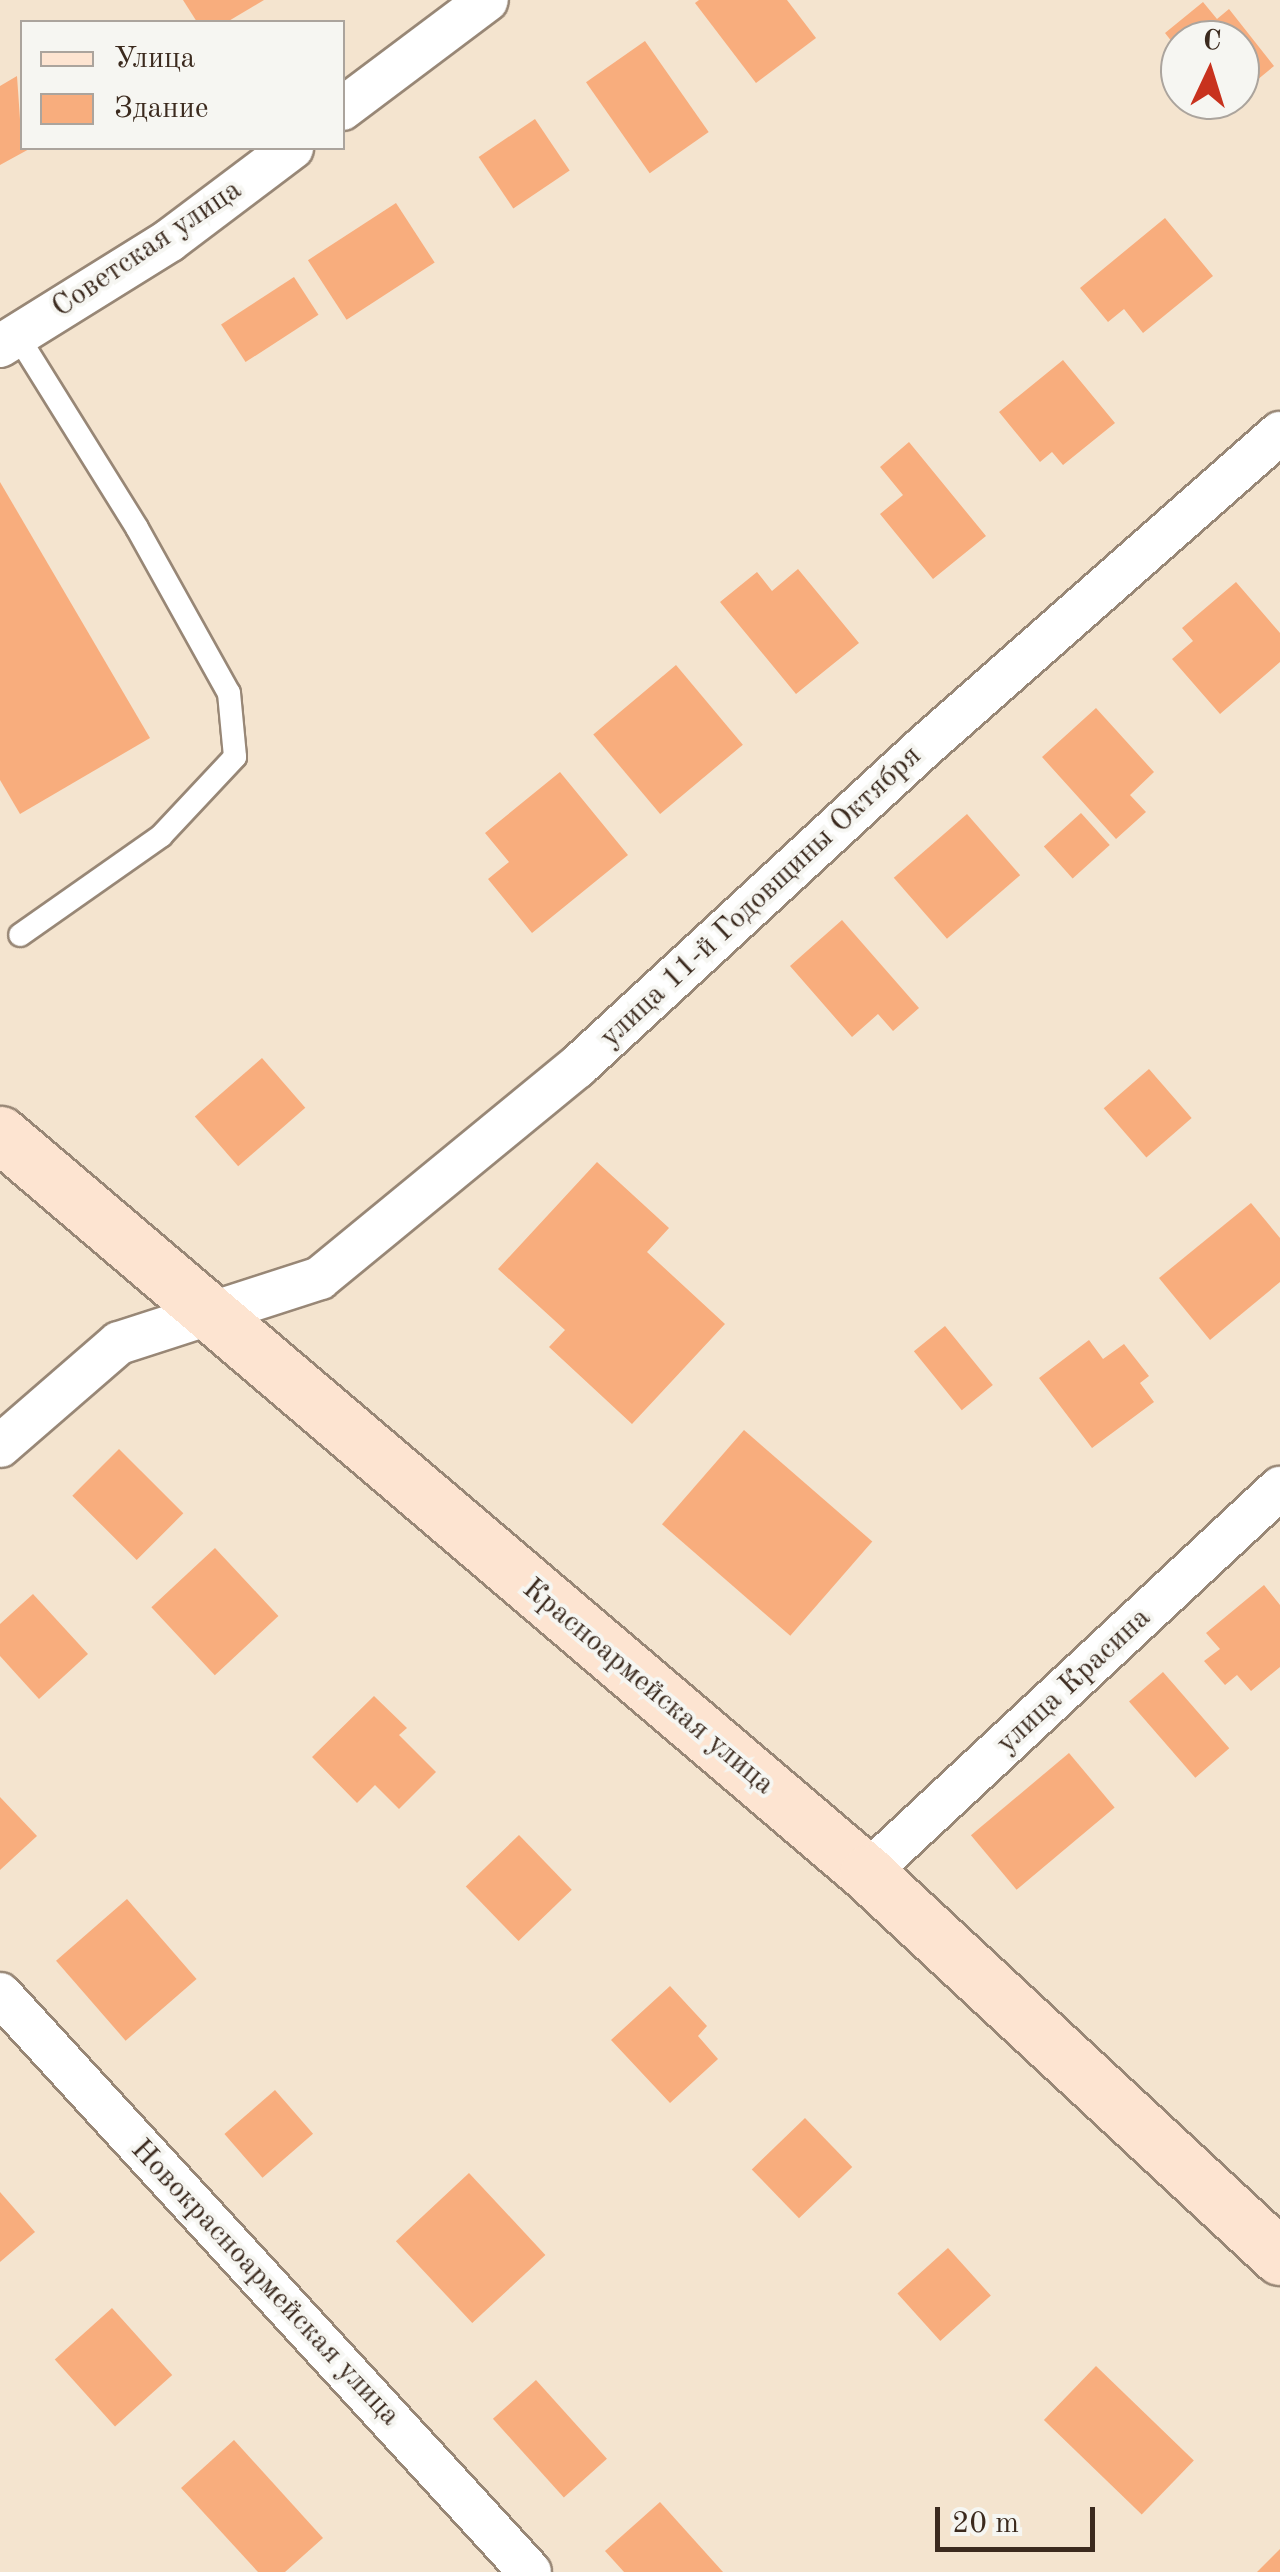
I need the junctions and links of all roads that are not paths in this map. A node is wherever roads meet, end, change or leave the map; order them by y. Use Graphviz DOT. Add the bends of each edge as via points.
graph roads {
  1 [pos="487,0"];
  2 [pos="345,108"];
  3 [pos="289,150"];
  4 [pos="8,340"];
  5 [pos="1280,433"];
  6 [pos="20,935"];
  7 [pos="0,1134"];
  8 [pos="212,1315"];
  9 [pos="0,1446"];
  10 [pos="1280,1488"];
  11 [pos="867,1873"];
  12 [pos="0,1994"];
  13 [pos="1280,2258"];
  14 [pos="530,2572"];
  1 -- 2 [label="street"];
  3 -- 4 [label="street, Советская улица" via="170,240"];
  4 -- 6 [label="lane" via="137,528 229,693 235,757 162,836"];
  5 -- 8 [label="street, улица 11-й Годовщины Октября" via="562,1080 320,1278"];
  7 -- 8 [label="street, Красноармейская улица"];
  8 -- 9 [label="street, улица 11-й Годовщины Октября" via="119,1344"];
  8 -- 11 [label="street, Красноармейская улица"];
  10 -- 11 [label="street, улица Красина"];
  11 -- 13 [label="street, Красноармейская улица"];
  12 -- 14 [label="street, Новокрасноармейская улица"];
}
